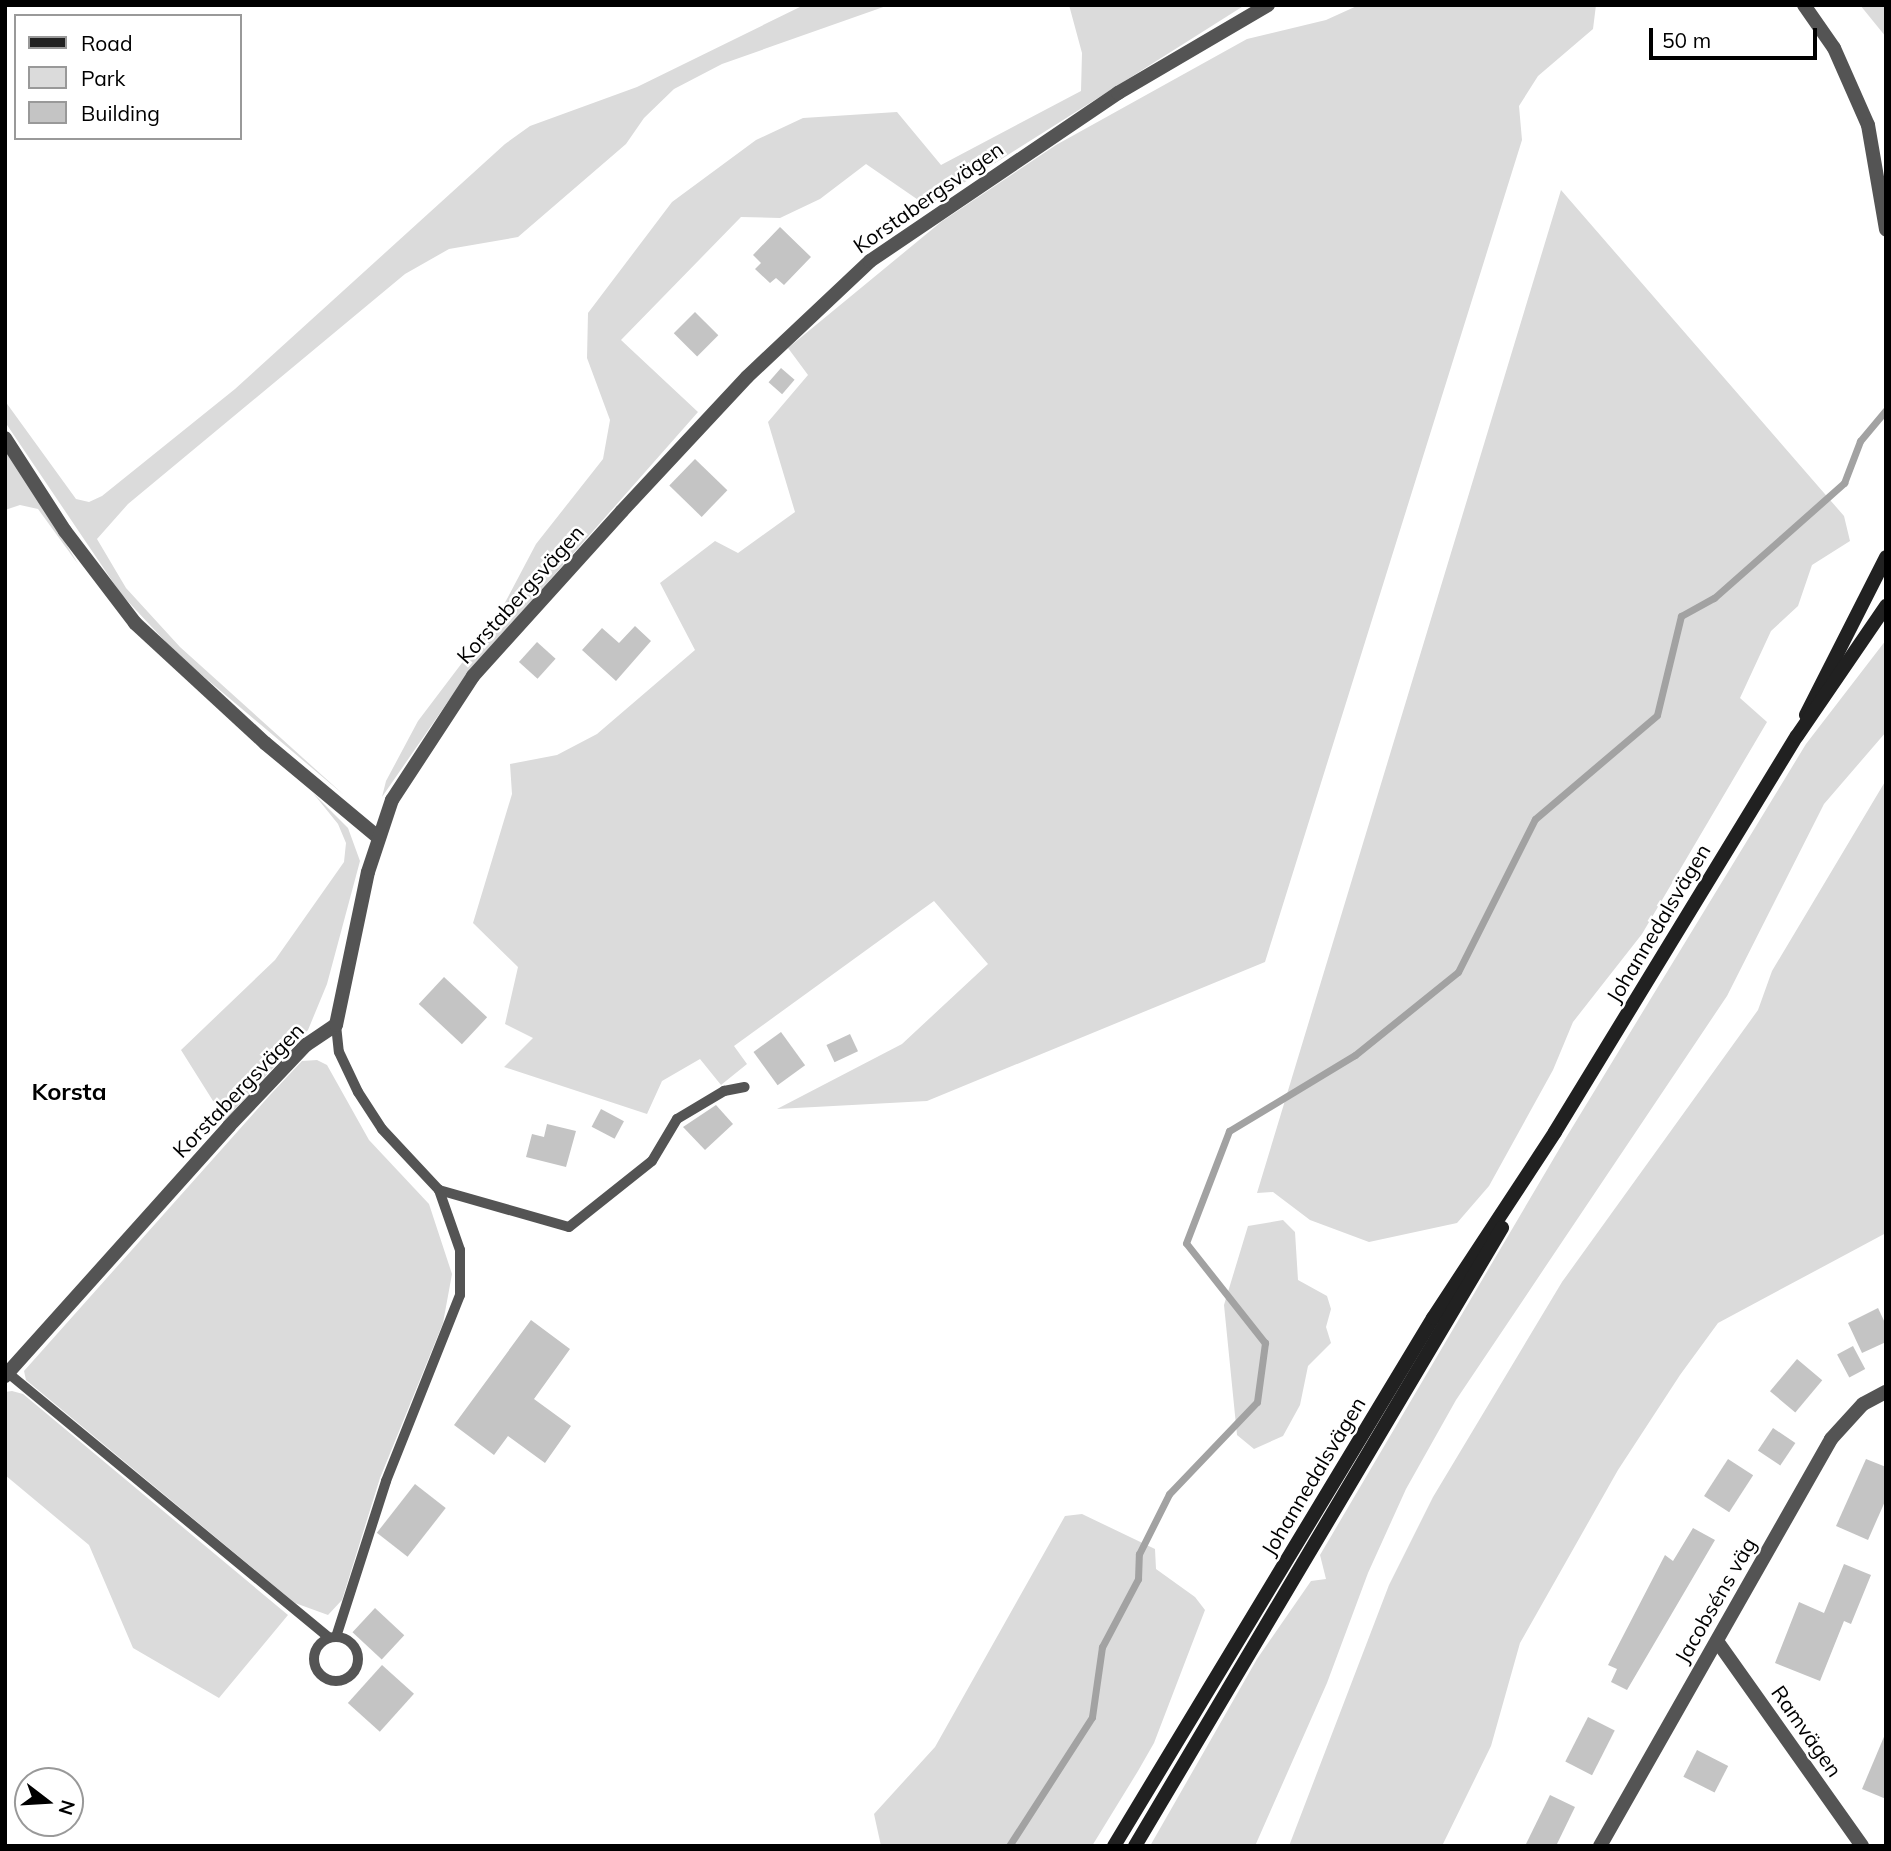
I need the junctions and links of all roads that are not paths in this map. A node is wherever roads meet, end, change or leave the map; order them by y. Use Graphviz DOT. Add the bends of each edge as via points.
graph roads {
  1 [pos="1268,5"];
  2 [pos="1804,5"];
  3 [pos="1886,229"];
  4 [pos="5,438"];
  5 [pos="1886,557"];
  6 [pos="1886,606"];
  7 [pos="1797,736"];
  8 [pos="378,837"];
  9 [pos="336,1025"];
  10 [pos="745,1087"];
  11 [pos="1555,1132"];
  12 [pos="439,1190"];
  13 [pos="7,1374"];
  14 [pos="1886,1392"];
  15 [pos="1717,1641"];
  16 [pos="1114,1846"];
  17 [pos="1135,1846"];
  18 [pos="1600,1846"];
  19 [pos="1862,1846"];
  1 -- 8 [label="street, Korstabergsvägen" via="1118,93 870,261 747,377 473,677 411,767"];
  2 -- 3 [label="street" via="1834,48 1868,125"];
  4 -- 8 [label="street" via="65,530 135,623 265,743"];
  5 -- 7 [label="main road, Johannedalsvägen" via="1822,676"];
  6 -- 7 [label="main road, Johannedalsvägen"];
  7 -- 11 [label="main road, Johannedalsvägen"];
  8 -- 9 [label="street, Korstabergsvägen"];
  9 -- 12 [label="lane" via="339,1052 358,1092 382,1129"];
  9 -- 13 [label="street, Korstabergsvägen" via="306,1045 229,1126"];
  10 -- 12 [label="lane" via="724,1091 677,1119 652,1160 569,1227"];
  11 -- 16 [label="main road, Johannedalsvägen" via="1433,1318"];
  11 -- 17 [label="main road, Johannedalsvägen" via="1448,1325"];
  12 -- 13 [label="lane" via="460,1250 460,1295 386,1481 332,1638"];
  14 -- 15 [label="street, Jacobséns väg" via="1863,1404 1831,1439"];
  15 -- 18 [label="street, Jacobséns väg"];
  15 -- 19 [label="street, Ramvägen"];
}
